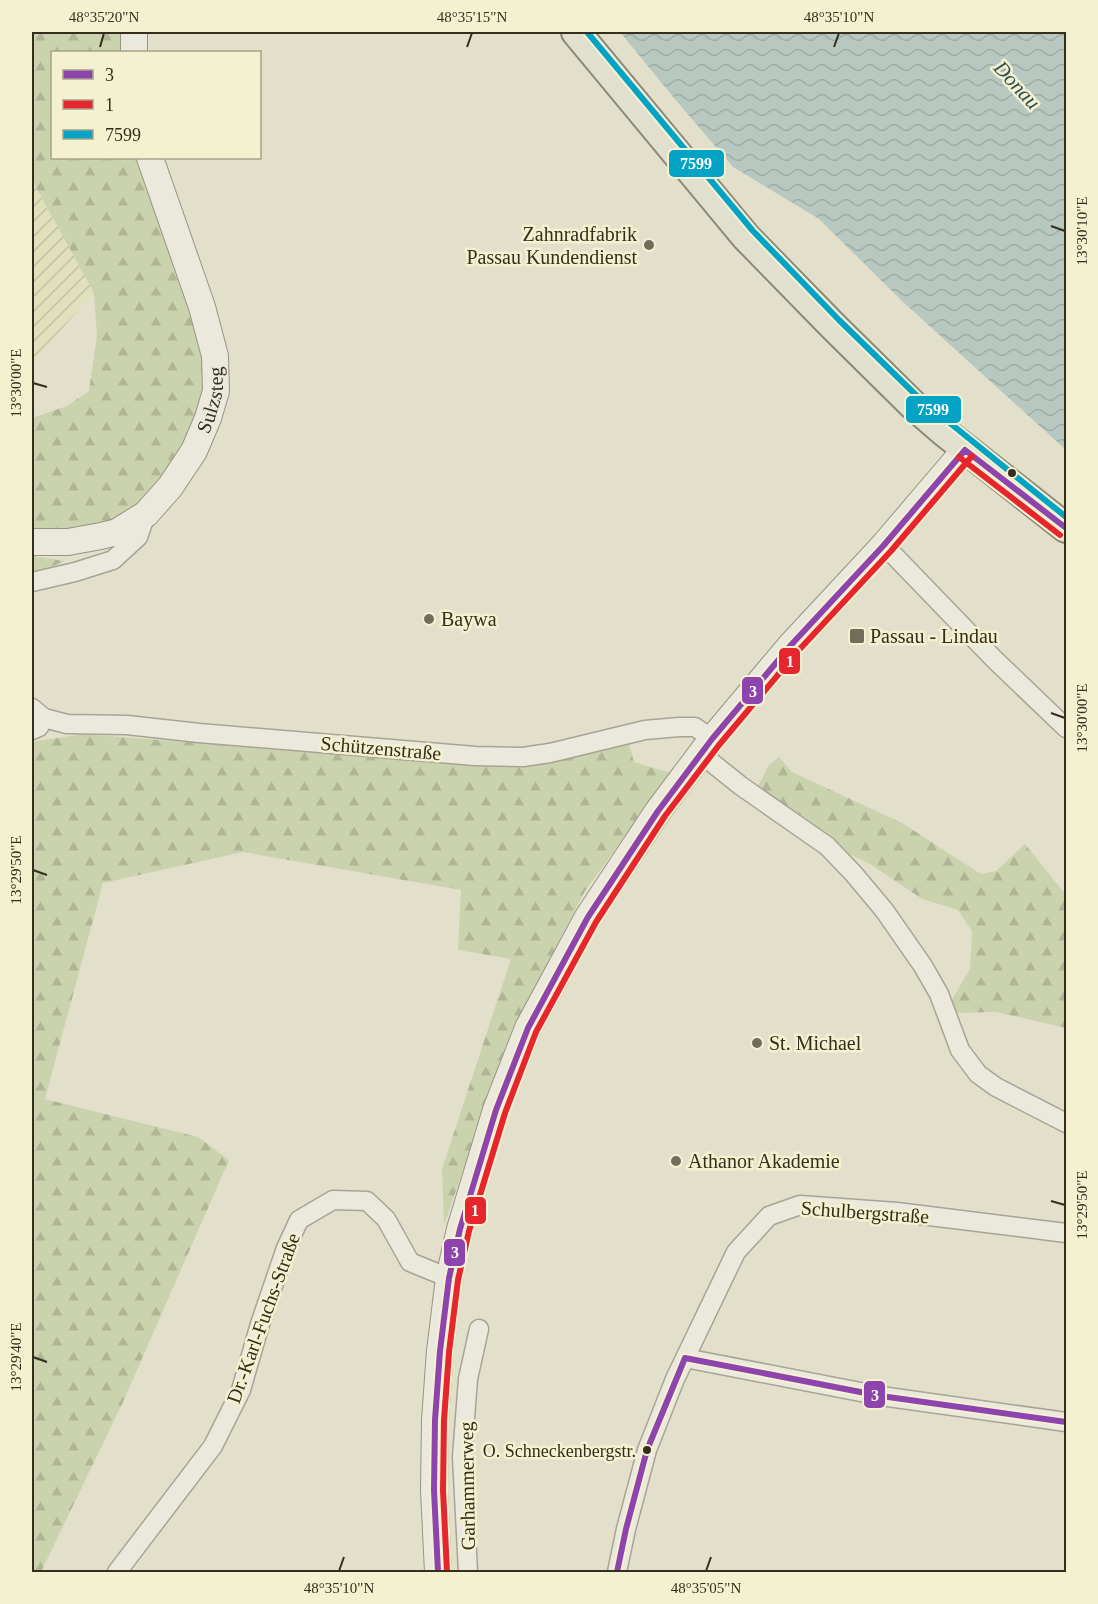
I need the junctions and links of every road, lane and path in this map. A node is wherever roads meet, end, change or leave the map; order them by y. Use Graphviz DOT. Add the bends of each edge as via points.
graph roads {
  1 [pos="134,32"];
  2 [pos="576,32"];
  3 [pos="134,51"];
  4 [pos="150,159"];
  5 [pos="965,450"];
  6 [pos="146,514"];
  7 [pos="1066,528"];
  8 [pos="32,542"];
  9 [pos="884,545"];
  10 [pos="32,582"];
  11 [pos="36,719"];
  12 [pos="1066,728"];
  13 [pos="707,746"];
  14 [pos="1066,1123"];
  15 [pos="1066,1233"];
  16 [pos="449,1278"];
  17 [pos="479,1329"];
  18 [pos="685,1358"];
  19 [pos="1066,1422"];
  20 [pos="117,1572"];
  21 [pos="438,1572"];
  22 [pos="468,1572"];
  23 [pos="617,1572"];
  1 -- 3 [label="street"];
  2 -- 5 [label="main road" via="746,237 905,397"];
  4 -- 6 [label="street, Sulzsteg" via="202,308 215,356 216,391 194,451"];
  5 -- 7 [label="main road"];
  5 -- 9 [label="street"];
  6 -- 8 [label="street, Sulzsteg" via="117,532 101,536 69,542"];
  6 -- 10 [label="street" via="138,537 113,560"];
  9 -- 12 [label="street"];
  9 -- 13 [label="street" via="791,645"];
  11 -- 13 [label="street, Schützenstraße" via="475,756 523,757 645,730 679,727 695,727"];
  13 -- 14 [label="street" via="741,786 819,840 884,910 923,966 939,994 960,1050 978,1074 996,1088"];
  13 -- 16 [label="street" via="658,811 588,917 528,1029 496,1110"];
  15 -- 18 [label="street, Schulbergstraße" via="897,1212 800,1205 769,1216 736,1252"];
  16 -- 20 [label="street, Dr.-Karl-Fuchs-Straße" via="410,1262 386,1219 367,1201 333,1200 298,1220 285,1248 241,1390 213,1446"];
  16 -- 21 [label="street" via="435,1420"];
  17 -- 22 [label="street, Garhammerweg" via="468,1379 462,1457"];
  18 -- 19 [label="street" via="881,1396"];
  18 -- 23 [label="street, Schulbergstraße" via="647,1450"];
}
